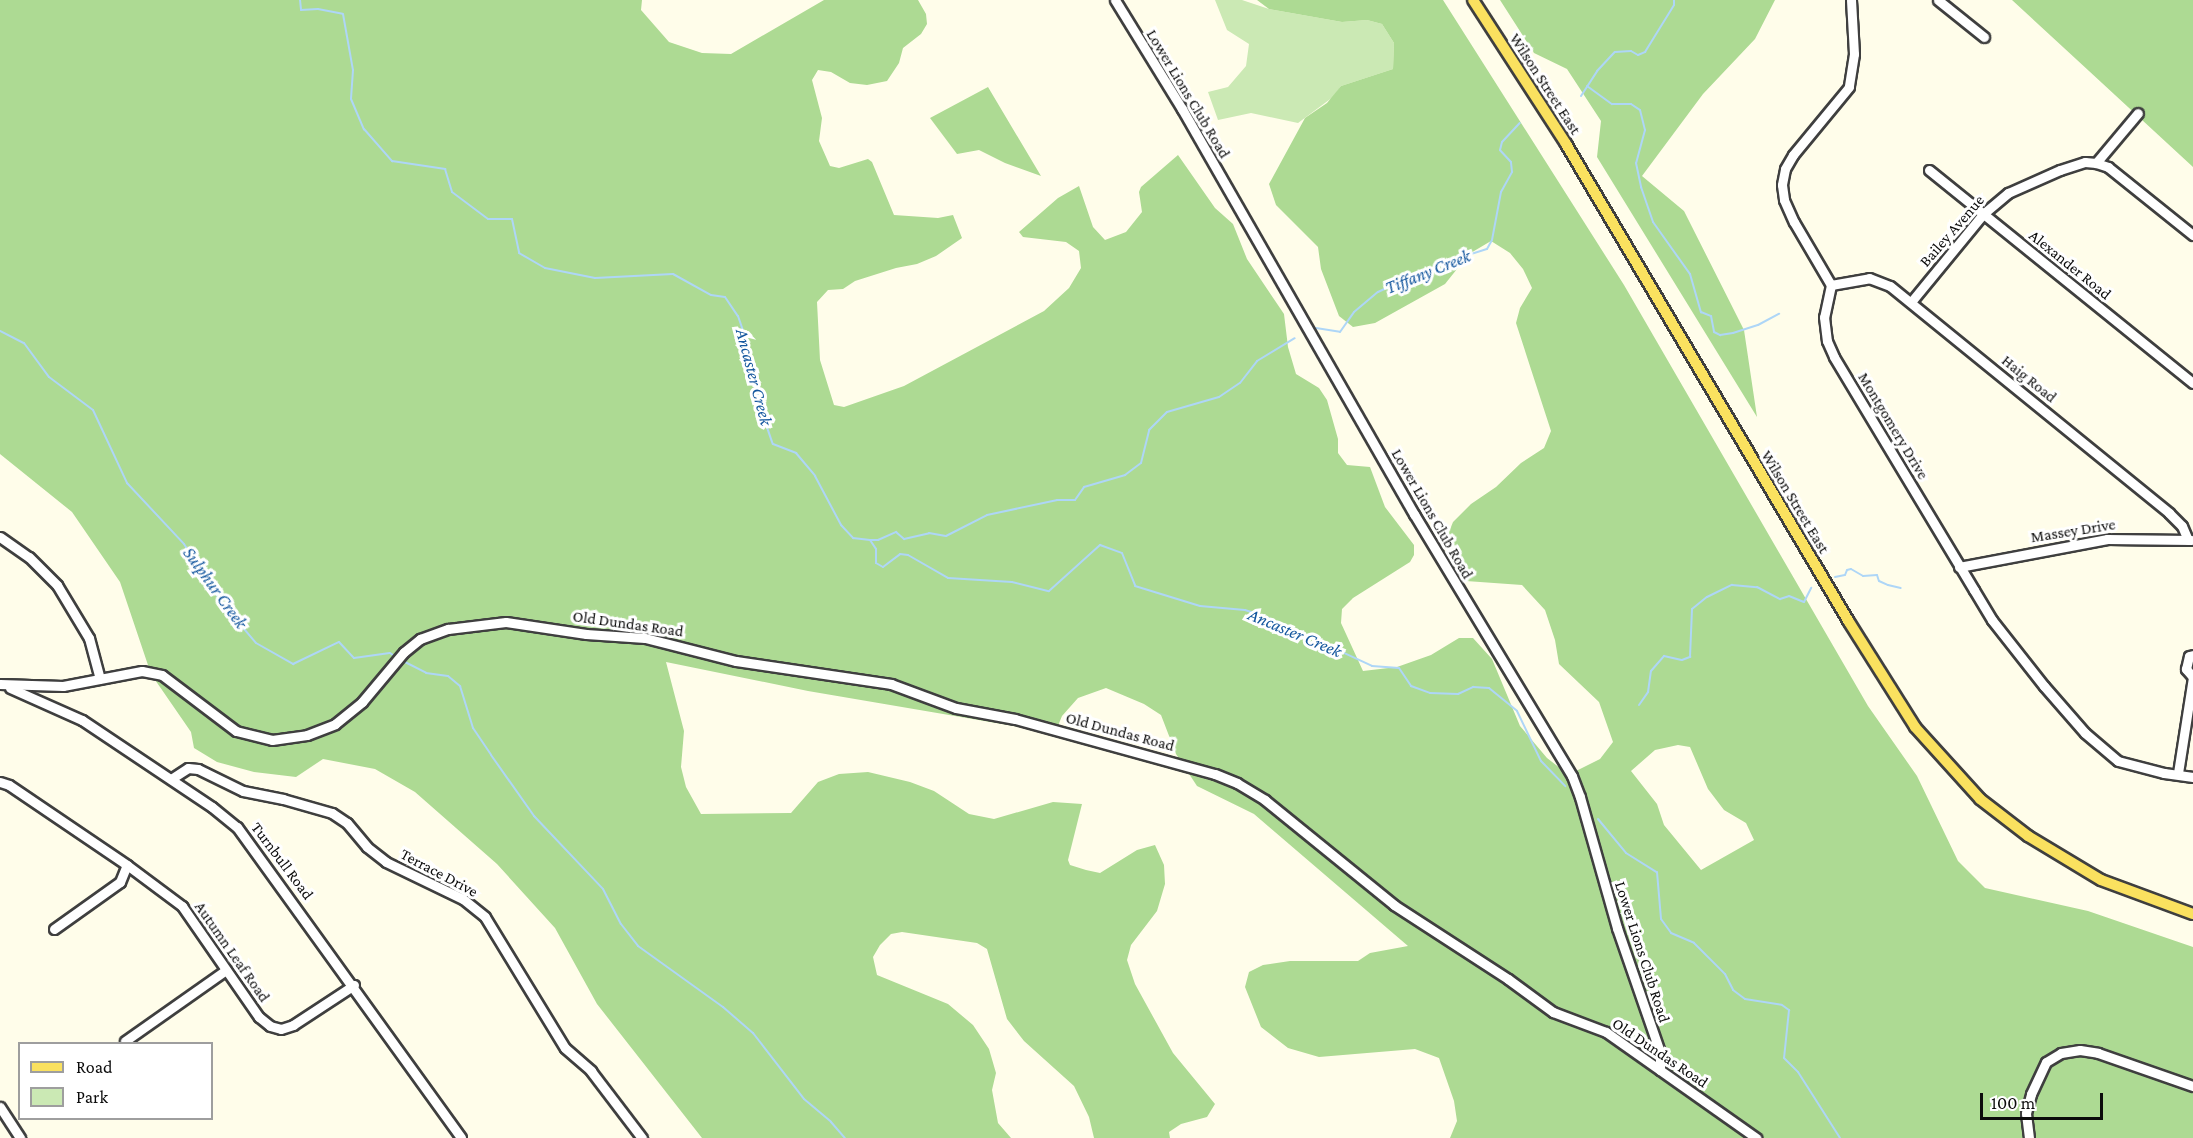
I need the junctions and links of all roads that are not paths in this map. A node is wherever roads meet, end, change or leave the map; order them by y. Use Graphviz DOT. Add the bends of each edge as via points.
graph roads {
  1 [pos="1114,0"];
  2 [pos="1473,0"];
  3 [pos="1851,0"];
  4 [pos="1938,0"];
  5 [pos="1984,37"];
  6 [pos="2138,113"];
  7 [pos="2096,163"];
  8 [pos="1929,170"];
  9 [pos="1983,214"];
  10 [pos="2193,235"];
  11 [pos="1831,285"];
  12 [pos="1911,302"];
  13 [pos="2193,383"];
  14 [pos="0,537"];
  15 [pos="2191,540"];
  16 [pos="1959,567"];
  17 [pos="2193,655"];
  18 [pos="2193,677"];
  19 [pos="100,679"];
  20 [pos="1,684"];
  21 [pos="2178,773"];
  22 [pos="2193,777"];
  23 [pos="171,779"];
  24 [pos="0,782"];
  25 [pos="127,865"];
  26 [pos="2193,914"];
  27 [pos="54,929"];
  28 [pos="226,970"];
  29 [pos="354,985"];
  30 [pos="126,1041"];
  31 [pos="1660,1070"];
  32 [pos="2193,1086"];
  33 [pos="0,1107"];
  34 [pos="20,1138"];
  35 [pos="461,1138"];
  36 [pos="642,1138"];
  37 [pos="1756,1138"];
  38 [pos="2029,1138"];
  1 -- 31 [label="street, Lower Lions Club Road" via="1182,109 1414,514 1572,776 1617,928 1660,1052"];
  2 -- 26 [label="main road, Wilson Street East" via="1566,144 1915,727 1980,799 2028,836 2101,880"];
  3 -- 11 [label="street" via="1854,54 1849,87 1793,155 1782,185 1794,222"];
  4 -- 5 [label="street"];
  6 -- 7 [label="street"];
  7 -- 9 [label="street, Bailey Avenue" via="2085,162 2034,180 2007,193"];
  7 -- 10 [label="street" via="2108,167"];
  8 -- 9 [label="street, Alexander Road"];
  9 -- 12 [label="street, Bailey Avenue"];
  9 -- 13 [label="street, Alexander Road"];
  11 -- 12 [label="street, Haig Road" via="1869,278 1890,286"];
  11 -- 16 [label="street, Montgomery Drive" via="1824,317 1834,357"];
  12 -- 15 [label="street, Haig Road" via="2169,513"];
  14 -- 19 [label="street" via="29,557 57,585 89,639"];
  15 -- 16 [label="street, Massey Drive" via="2107,539"];
  16 -- 21 [label="street, Montgomery Drive" via="1992,620 2044,686 2102,749 2129,764"];
  17 -- 18 [label="street" via="2189,656 2186,669"];
  18 -- 21 [label="street"];
  19 -- 20 [label="street, Old Dundas Road" via="63,686"];
  19 -- 31 [label="street, Old Dundas Road" via="142,671 162,675 236,731 273,740 307,735 335,724 362,702 404,652 431,634 490,622 645,638 736,661 891,684 956,708 1015,719 1237,783 1265,800 1394,905 1553,1012 1606,1032"];
  20 -- 23 [label="street, Turnbull Road" via="82,720"];
  21 -- 22 [label="street, Montgomery Drive"];
  23 -- 29 [label="street, Turnbull Road" via="237,827"];
  23 -- 36 [label="street, Terrace Drive" via="188,768 198,769 243,791 332,813 386,862 464,899 485,918 565,1048 591,1071"];
  24 -- 25 [label="street, Autumn Leaf Road" via="9,784"];
  25 -- 27 [label="street" via="120,882"];
  25 -- 28 [label="street, Autumn Leaf Road" via="182,906"];
  28 -- 29 [label="street, Autumn Leaf Road" via="259,1017 281,1029"];
  28 -- 30 [label="street"];
  29 -- 35 [label="street, Turnbull Road"];
  31 -- 37 [label="street, Old Dundas Road"];
  32 -- 38 [label="street" via="2098,1053 2061,1053 2046,1062 2031,1094 2026,1113"];
  33 -- 34 [label="street"];
}
